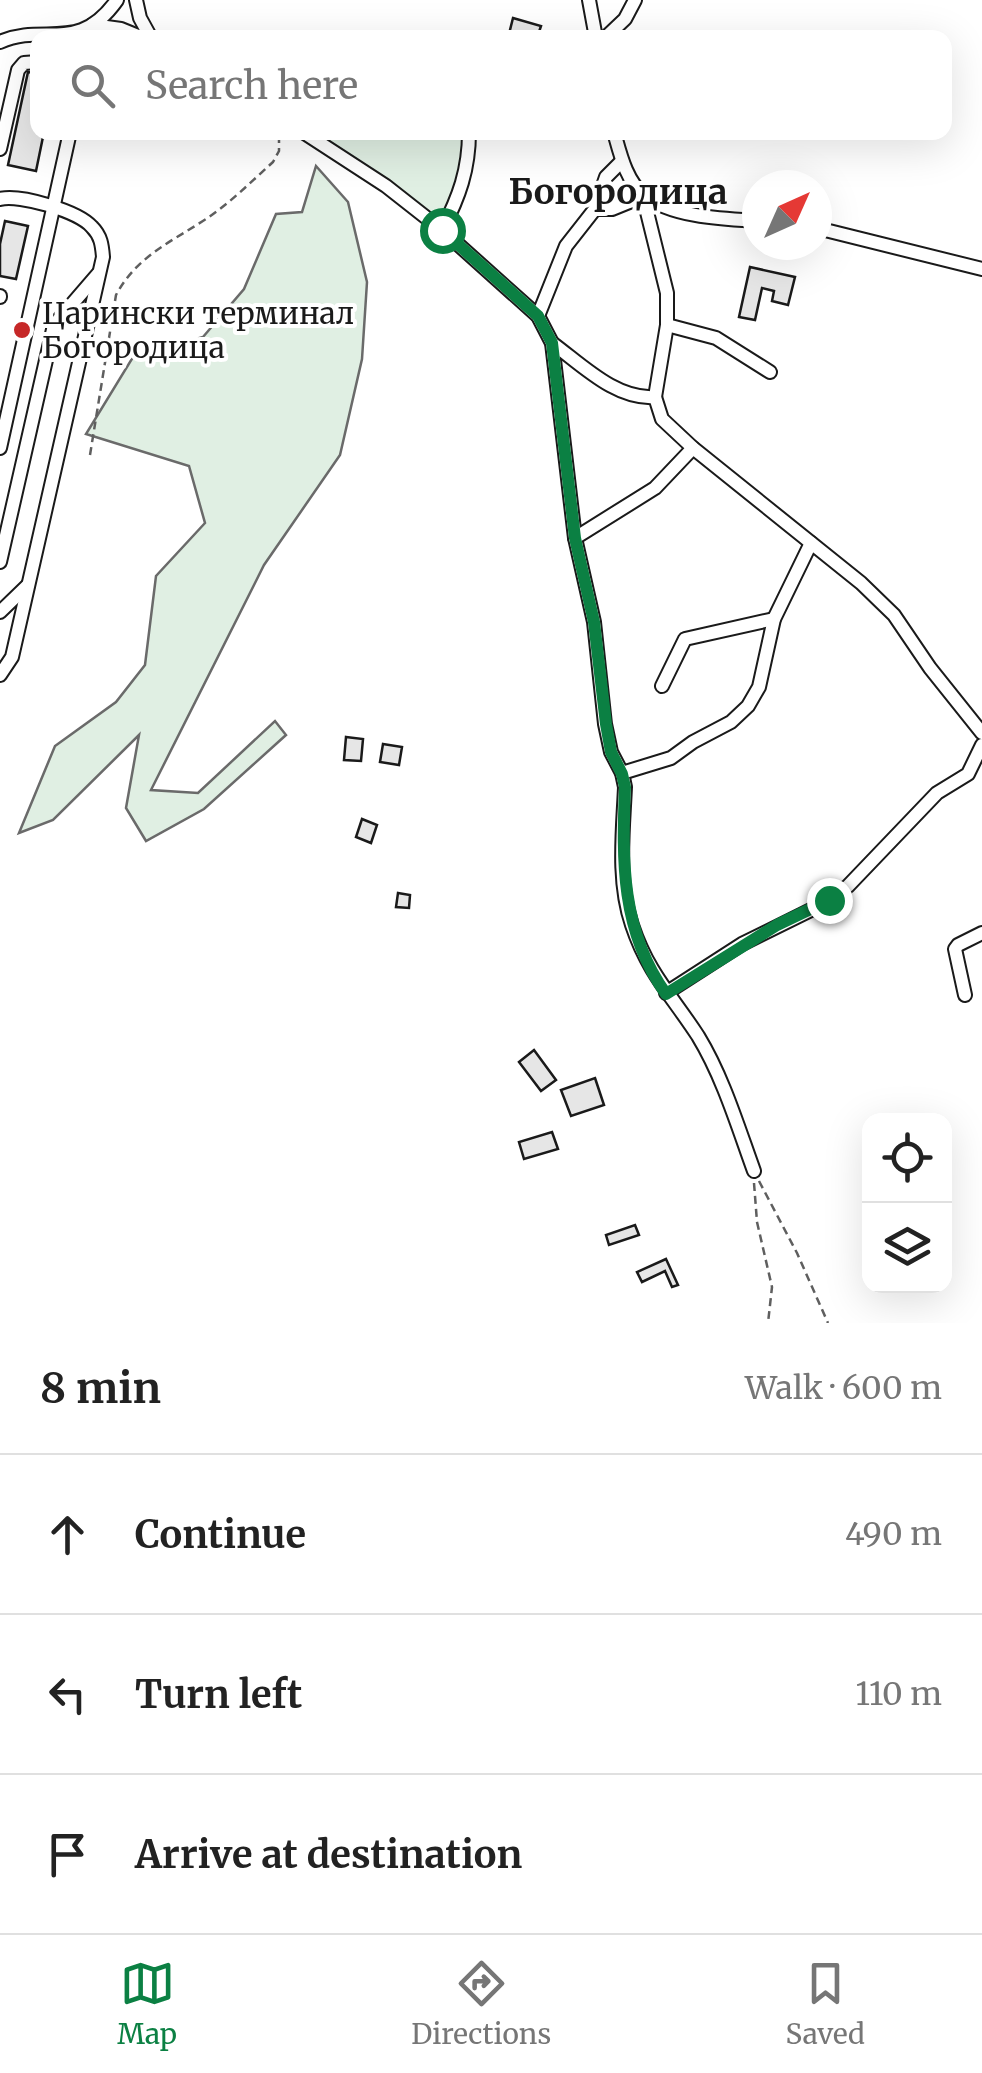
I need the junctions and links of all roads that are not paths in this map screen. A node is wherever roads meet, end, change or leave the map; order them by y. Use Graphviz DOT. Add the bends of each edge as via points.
graph roads {
  1 [pos="117,0"];
  2 [pos="136,0"];
  3 [pos="588,0"];
  4 [pos="634,0"];
  5 [pos="92,25"];
  6 [pos="78,30"];
  7 [pos="123,30"];
  8 [pos="147,30"];
  9 [pos="594,30"];
  10 [pos="612,30"];
  11 [pos="30,36"];
  12 [pos="0,42"];
  13 [pos="30,62"];
  14 [pos="68,140"];
  15 [pos="315,140"];
  16 [pos="469,140"];
  17 [pos="616,140"];
  18 [pos="0,150"];
  19 [pos="622,161"];
  20 [pos="648,197"];
  21 [pos="0,199"];
  22 [pos="54,208"];
  23 [pos="595,209"];
  24 [pos="742,219"];
  25 [pos="442,230"];
  26 [pos="832,232"];
  27 [pos="982,268"];
  28 [pos="100,272"];
  29 [pos="538,316"];
  30 [pos="666,325"];
  31 [pos="552,343"];
  32 [pos="770,372"];
  33 [pos="655,397"];
  34 [pos="0,448"];
  35 [pos="693,448"];
  36 [pos="575,538"];
  37 [pos="811,543"];
  38 [pos="0,562"];
  39 [pos="29,583"];
  40 [pos="0,612"];
  41 [pos="774,619"];
  42 [pos="0,675"];
  43 [pos="662,686"];
  44 [pos="982,734"];
  45 [pos="982,744"];
  46 [pos="975,773"];
  47 [pos="622,774"];
  48 [pos="982,933"];
  49 [pos="666,994"];
  50 [pos="965,995"];
  51 [pos="754,1171"];
  1 -- 5 [label="street"];
  2 -- 8 [label="street"];
  3 -- 9 [label="street"];
  4 -- 10 [label="street"];
  5 -- 6 [label="street"];
  5 -- 7 [label="street"];
  11 -- 12 [label="street"];
  13 -- 18 [label="street" via="18,70"];
  14 -- 22 [label="street"];
  15 -- 25 [label="street"];
  16 -- 25 [label="street" via="460,194"];
  17 -- 19 [label="street"];
  19 -- 20 [label="street"];
  19 -- 23 [label="street" via="606,177"];
  20 -- 23 [label="street"];
  20 -- 24 [label="street" via="688,213"];
  20 -- 30 [label="street" via="667,293"];
  21 -- 22 [label="street"];
  22 -- 28 [label="street" via="95,229 102,242"];
  22 -- 34 [label="street"];
  23 -- 29 [label="street" via="566,246"];
  25 -- 29 [label="street"];
  26 -- 27 [label="street"];
  28 -- 38 [label="street" via="54,325"];
  28 -- 39 [label="street"];
  29 -- 31 [label="street"];
  30 -- 32 [label="street" via="716,338"];
  30 -- 33 [label="street"];
  31 -- 33 [label="street" via="617,389"];
  31 -- 36 [label="street"];
  33 -- 35 [label="street" via="662,419"];
  35 -- 36 [label="street" via="654,488"];
  35 -- 37 [label="street"];
  36 -- 47 [label="street" via="611,752"];
  37 -- 41 [label="street"];
  37 -- 44 [label="street" via="894,615"];
  39 -- 40 [label="street"];
  39 -- 42 [label="street" via="12,657"];
  41 -- 43 [label="street" via="685,639"];
  41 -- 47 [label="street" via="759,688 748,706 671,758"];
  45 -- 46 [label="street"];
  46 -- 49 [label="street" via="938,793 829,900 760,934"];
  47 -- 49 [label="street" via="628,909"];
  48 -- 50 [label="street" via="955,950"];
  49 -- 51 [label="street" via="699,1038"];
}
